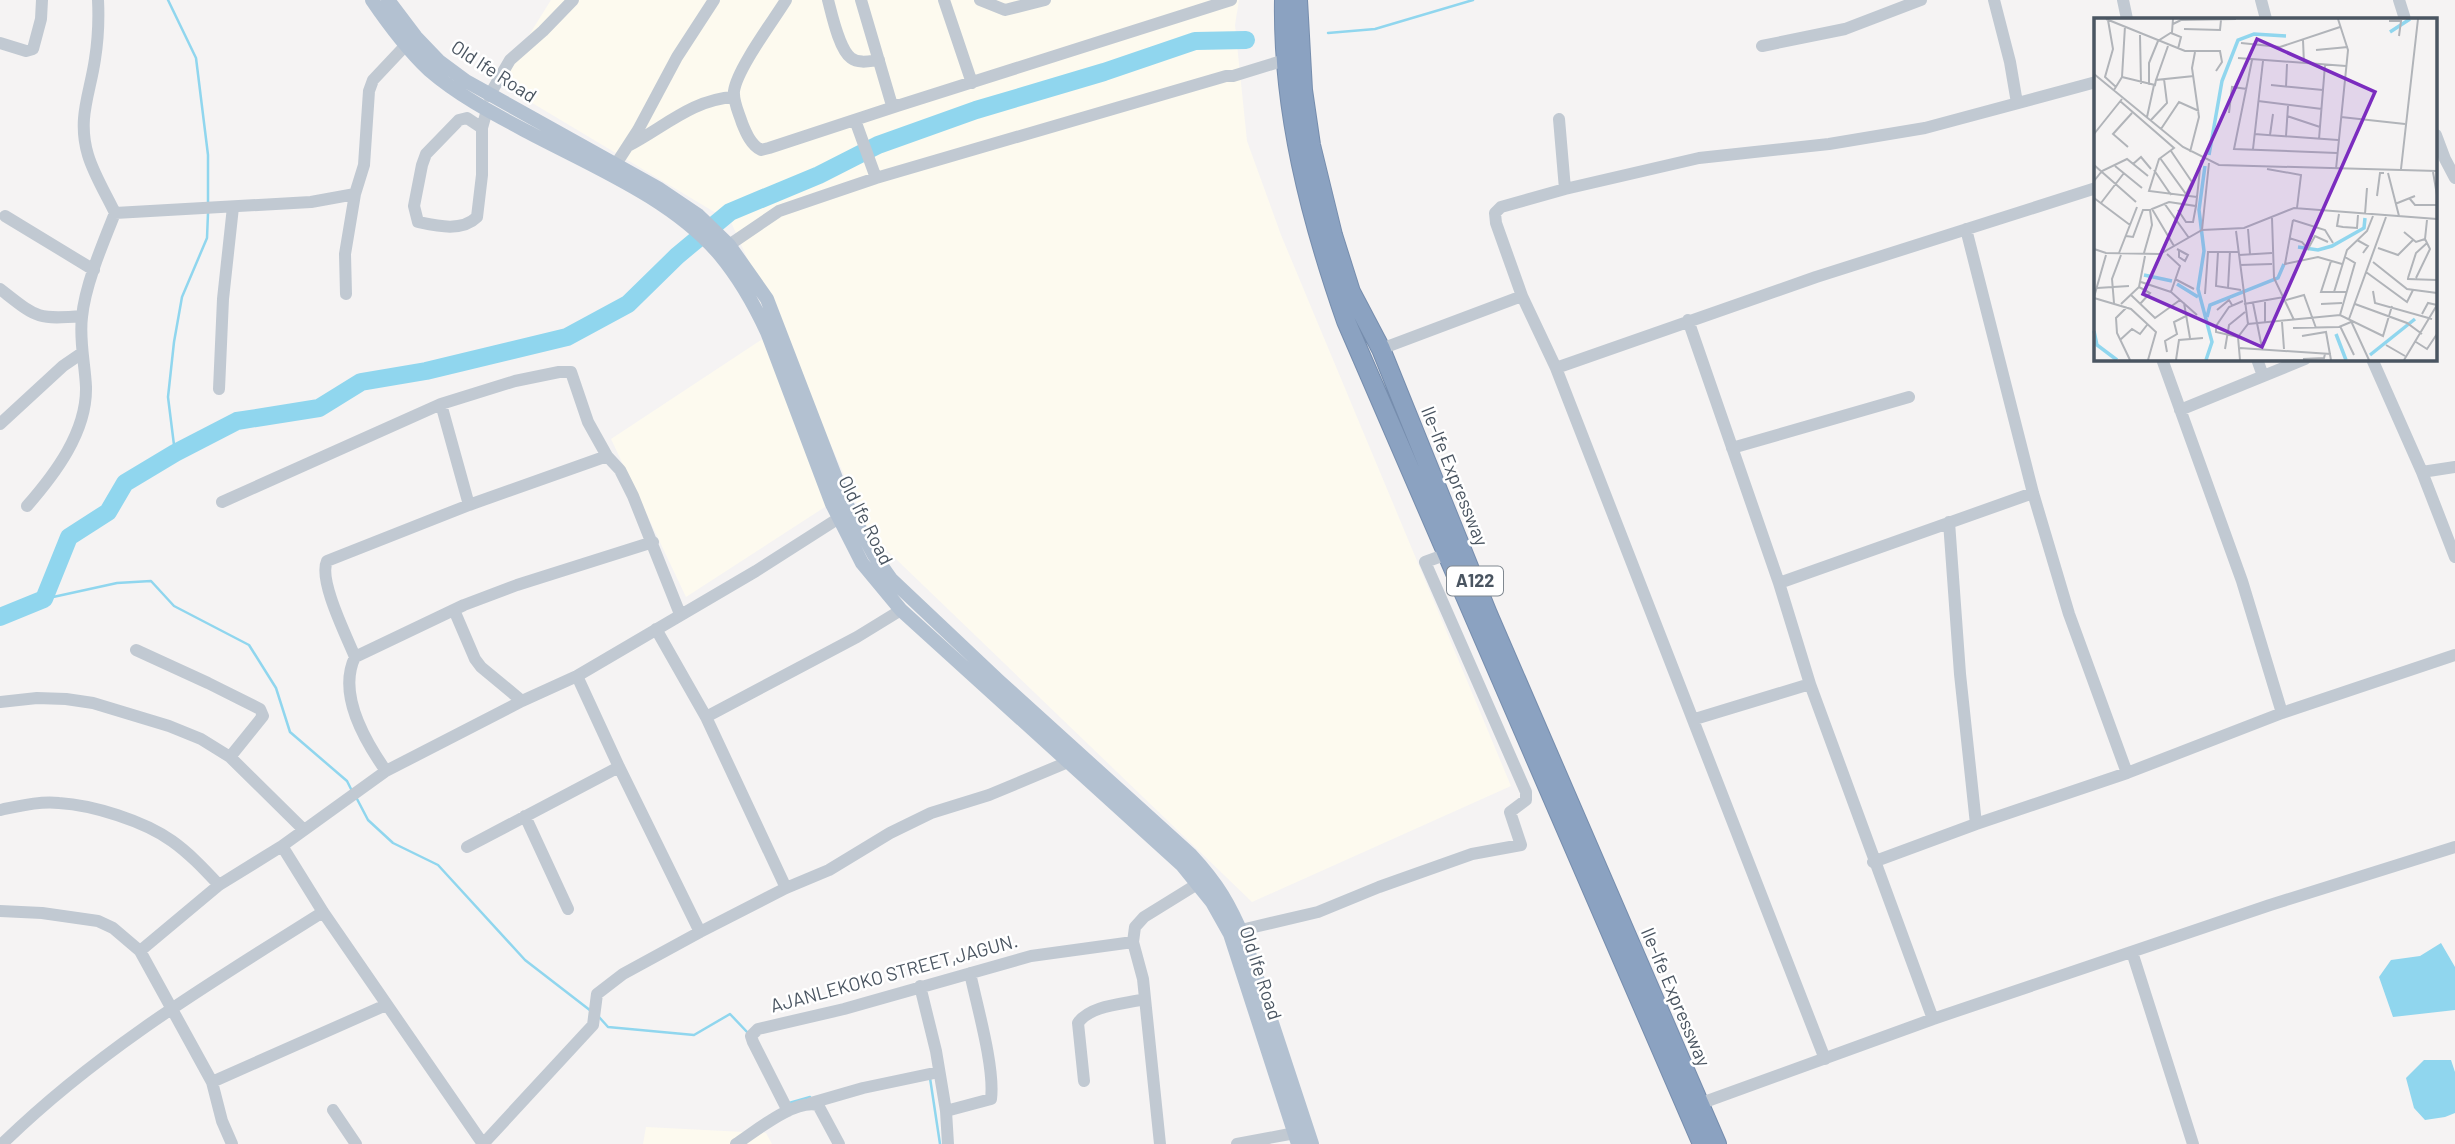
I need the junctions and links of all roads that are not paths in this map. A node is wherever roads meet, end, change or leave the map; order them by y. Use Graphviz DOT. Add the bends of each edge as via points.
graph roads {
  1 [pos="42,0"];
  2 [pos="98,0"];
  3 [pos="372,0"];
  4 [pos="388,0"];
  5 [pos="573,0"];
  6 [pos="714,0"];
  7 [pos="786,0"];
  8 [pos="828,0"];
  9 [pos="861,0"];
  10 [pos="944,0"];
  11 [pos="980,0"];
  12 [pos="1045,0"];
  13 [pos="1231,0"];
  14 [pos="1284,0"];
  15 [pos="1298,0"];
  16 [pos="1921,0"];
  17 [pos="1994,0"];
  18 [pos="2123,0"];
  19 [pos="2261,0"];
  20 [pos="2399,0"];
  21 [pos="2127,18"];
  22 [pos="2266,18"];
  23 [pos="2405,18"];
  24 [pos="0,43"];
  25 [pos="405,46"];
  26 [pos="1762,46"];
  27 [pos="879,60"];
  28 [pos="1285,60"];
  29 [pos="972,83"];
  30 [pos="2094,83"];
  31 [pos="734,97"];
  32 [pos="488,103"];
  33 [pos="2017,103"];
  34 [pos="897,106"];
  35 [pos="1559,119"];
  36 [pos="856,123"];
  37 [pos="482,128"];
  38 [pos="2438,140"];
  39 [pos="628,145"];
  40 [pos="616,164"];
  41 [pos="875,176"];
  42 [pos="2455,178"];
  43 [pos="1565,189"];
  44 [pos="2094,189"];
  45 [pos="355,194"];
  46 [pos="233,207"];
  47 [pos="115,213"];
  48 [pos="5,216"];
  49 [pos="703,229"];
  50 [pos="1966,229"];
  51 [pos="729,245"];
  52 [pos="94,270"];
  53 [pos="0,289"];
  54 [pos="346,294"];
  55 [pos="1522,296"];
  56 [pos="761,302"];
  57 [pos="82,316"];
  58 [pos="1688,320"];
  59 [pos="1381,349"];
  60 [pos="82,352"];
  61 [pos="2162,360"];
  62 [pos="2257,360"];
  63 [pos="2303,360"];
  64 [pos="2372,360"];
  65 [pos="1556,368"];
  66 [pos="2263,376"];
  67 [pos="219,389"];
  68 [pos="1909,397"];
  69 [pos="441,404"];
  70 [pos="2180,410"];
  71 [pos="0,424"];
  72 [pos="1732,448"];
  73 [pos="607,456"];
  74 [pos="2455,467"];
  75 [pos="2422,472"];
  76 [pos="2032,493"];
  77 [pos="222,502"];
  78 [pos="469,505"];
  79 [pos="27,506"];
  80 [pos="839,518"];
  81 [pos="1949,522"];
  82 [pos="653,542"];
  83 [pos="1447,554"];
  84 [pos="2455,556"];
  85 [pos="1779,583"];
  86 [pos="454,610"];
  87 [pos="901,610"];
  88 [pos="680,614"];
  89 [pos="656,629"];
  90 [pos="136,650"];
  91 [pos="2455,655"];
  92 [pos="355,657"];
  93 [pos="577,676"];
  94 [pos="1810,684"];
  95 [pos="995,686"];
  96 [pos="522,701"];
  97 [pos="0,702"];
  98 [pos="2282,713"];
  99 [pos="706,718"];
  100 [pos="1695,719"];
  101 [pos="230,757"];
  102 [pos="1068,762"];
  103 [pos="619,767"];
  104 [pos="386,771"];
  105 [pos="2127,773"];
  106 [pos="0,810"];
  107 [pos="525,816"];
  108 [pos="1976,824"];
  109 [pos="304,830"];
  110 [pos="282,846"];
  111 [pos="2455,846"];
  112 [pos="467,847"];
  113 [pos="1873,862"];
  114 [pos="1199,883"];
  115 [pos="219,885"];
  116 [pos="786,888"];
  117 [pos="568,909"];
  118 [pos="0,911"];
  119 [pos="323,912"];
  120 [pos="1241,930"];
  121 [pos="700,932"];
  122 [pos="1133,942"];
  123 [pos="140,951"];
  124 [pos="2133,952"];
  125 [pos="970,973"];
  126 [pos="920,986"];
  127 [pos="1145,999"];
  128 [pos="386,1005"];
  129 [pos="171,1007"];
  130 [pos="1933,1019"];
  131 [pos="1825,1059"];
  132 [pos="939,1072"];
  133 [pos="1084,1081"];
  134 [pos="212,1082"];
  135 [pos="811,1103"];
  136 [pos="1699,1104"];
  137 [pos="333,1110"];
  138 [pos="788,1111"];
  139 [pos="946,1111"];
  140 [pos="1296,1138"];
  141 [pos="2,1144"];
  142 [pos="232,1144"];
  143 [pos="356,1144"];
  144 [pos="483,1144"];
  145 [pos="736,1144"];
  146 [pos="839,1144"];
  147 [pos="948,1144"];
  148 [pos="1160,1144"];
  149 [pos="1237,1144"];
  150 [pos="1312,1144"];
  151 [pos="1702,1144"];
  152 [pos="1717,1144"];
  153 [pos="2193,1144"];
  1 -- 24 [label="street" via="33,48 26,51"];
  2 -- 47 [label="street" via="85,136 88,156"];
  3 -- 25 [label="main road, Old Ife Road"];
  4 -- 32 [label="main road, Old Ife Road" via="439,61"];
  5 -- 32 [label="street" via="510,60"];
  6 -- 39 [label="street"];
  7 -- 31 [label="street" via="740,74"];
  8 -- 27 [label="street" via="852,60"];
  9 -- 27 [label="street"];
  10 -- 29 [label="street"];
  11 -- 12 [label="street" via="1005,10"];
  13 -- 29 [label="street"];
  14 -- 28 [label="highway, Ile-Ife Expressway / A122"];
  15 -- 59 [label="highway, Ile-Ife Expressway / A122" via="1303,90 1332,236 1351,292"];
  16 -- 26 [label="street" via="1845,29"];
  17 -- 33 [label="street"];
  18 -- 21 [label="street"];
  19 -- 22 [label="street"];
  20 -- 23 [label="street"];
  25 -- 32 [label="main road, Old Ife Road" via="430,71"];
  25 -- 45 [label="street" via="373,80 369,91 364,165"];
  27 -- 34 [label="street" via="891,102"];
  28 -- 41 [label="street"];
  28 -- 83 [label="highway, Ile-Ife Expressway / A122" via="1304,178 1328,268 1346,321"];
  29 -- 34 [label="street"];
  30 -- 33 [label="street"];
  31 -- 36 [label="street" via="746,131 761,150"];
  31 -- 39 [label="street" via="695,106"];
  32 -- 37 [label="street"];
  32 -- 40 [label="main road, Old Ife Road"];
  32 -- 49 [label="main road, Old Ife Road"];
  33 -- 43 [label="street" via="1925,128 1699,158"];
  34 -- 36 [label="street"];
  35 -- 43 [label="street"];
  36 -- 41 [label="street"];
  37 -- 37 [label="street" via="467,118 459,120 426,154 414,206 418,222 460,227 477,217"];
  38 -- 42 [label="street"];
  39 -- 40 [label="street"];
  40 -- 49 [label="main road, Old Ife Road"];
  41 -- 51 [label="street" via="779,211"];
  43 -- 55 [label="street" via="1501,207 1495,213"];
  44 -- 50 [label="street"];
  45 -- 46 [label="street"];
  45 -- 54 [label="street" via="345,254"];
  46 -- 47 [label="street"];
  46 -- 67 [label="street"];
  47 -- 52 [label="street"];
  48 -- 52 [label="street"];
  49 -- 51 [label="main road, Old Ife Road"];
  49 -- 56 [label="main road, Old Ife Road"];
  50 -- 58 [label="street"];
  50 -- 76 [label="street"];
  51 -- 56 [label="main road, Old Ife Road"];
  52 -- 57 [label="street"];
  53 -- 57 [label="street" via="38,317"];
  55 -- 59 [label="street"];
  55 -- 65 [label="street"];
  56 -- 80 [label="main road, Old Ife Road" via="767,332"];
  56 -- 95 [label="main road, Old Ife Road" via="844,499 874,555 891,579"];
  57 -- 60 [label="street"];
  58 -- 65 [label="street"];
  58 -- 72 [label="street"];
  59 -- 136 [label="highway, Ile-Ife Expressway / A122" via="1488,614"];
  60 -- 71 [label="street"];
  60 -- 79 [label="street" via="86,397 79,428"];
  61 -- 70 [label="street"];
  62 -- 66 [label="street"];
  63 -- 66 [label="street"];
  64 -- 75 [label="street"];
  65 -- 100 [label="street"];
  66 -- 70 [label="street"];
  68 -- 72 [label="street"];
  69 -- 73 [label="street" via="515,381 572,372 588,422"];
  69 -- 77 [label="street"];
  69 -- 78 [label="street"];
  70 -- 98 [label="street" via="2242,581"];
  72 -- 85 [label="street"];
  73 -- 78 [label="street"];
  73 -- 82 [label="street" via="620,470"];
  74 -- 75 [label="street"];
  75 -- 84 [label="street"];
  76 -- 81 [label="street"];
  76 -- 105 [label="street" via="2069,614"];
  78 -- 92 [label="street" via="327,562 324,568 330,594"];
  80 -- 87 [label="main road, Old Ife Road" via="863,563"];
  80 -- 88 [label="street"];
  81 -- 85 [label="street"];
  81 -- 108 [label="street"];
  82 -- 86 [label="street"];
  82 -- 88 [label="street"];
  83 -- 120 [label="street" via="1425,562 1526,792 1526,800 1510,812 1521,845 1472,854 1318,912"];
  83 -- 151 [label="highway, Ile-Ife Expressway / A122"];
  85 -- 94 [label="street"];
  86 -- 92 [label="street"];
  86 -- 96 [label="street" via="475,659"];
  87 -- 95 [label="main road, Old Ife Road"];
  87 -- 99 [label="street"];
  88 -- 89 [label="street"];
  89 -- 93 [label="street"];
  89 -- 99 [label="street"];
  90 -- 101 [label="street" via="260,709 263,716"];
  91 -- 98 [label="street"];
  92 -- 104 [label="street" via="348,676 355,713 367,743"];
  93 -- 96 [label="street"];
  93 -- 103 [label="street"];
  94 -- 100 [label="street"];
  94 -- 113 [label="street"];
  95 -- 102 [label="main road, Old Ife Road"];
  95 -- 120 [label="main road, Old Ife Road" via="1191,855 1223,894"];
  96 -- 104 [label="street"];
  97 -- 101 [label="street" via="37,698 93,703 169,726"];
  98 -- 105 [label="street"];
  99 -- 116 [label="street"];
  100 -- 131 [label="street"];
  101 -- 109 [label="street"];
  102 -- 114 [label="main road, Old Ife Road"];
  102 -- 116 [label="street" via="931,813 829,870"];
  103 -- 107 [label="street"];
  103 -- 121 [label="street"];
  104 -- 109 [label="street"];
  105 -- 108 [label="street"];
  106 -- 115 [label="street" via="59,803 115,816 170,839"];
  107 -- 112 [label="street"];
  107 -- 117 [label="street"];
  108 -- 113 [label="street"];
  109 -- 110 [label="street"];
  110 -- 115 [label="street"];
  110 -- 119 [label="street"];
  111 -- 124 [label="street"];
  113 -- 130 [label="street"];
  114 -- 122 [label="street" via="1144,917 1135,927"];
  114 -- 140 [label="main road, Old Ife Road" via="1230,934"];
  115 -- 123 [label="street"];
  116 -- 121 [label="street"];
  118 -- 123 [label="street" via="98,921"];
  119 -- 128 [label="street"];
  119 -- 129 [label="street"];
  120 -- 150 [label="main road, Old Ife Road"];
  121 -- 144 [label="street" via="600,990 593,1025"];
  122 -- 125 [label="street, AJANLEKOKO STREET,JAGUN." via="1031,956"];
  122 -- 127 [label="street"];
  123 -- 129 [label="street"];
  124 -- 130 [label="street"];
  124 -- 153 [label="street"];
  125 -- 126 [label="street, AJANLEKOKO STREET,JAGUN."];
  125 -- 139 [label="street" via="989,1063 991,1100"];
  126 -- 132 [label="street"];
  126 -- 138 [label="street, AJANLEKOKO STREET,JAGUN." via="758,1029 752,1042"];
  127 -- 133 [label="street" via="1082,1017 1078,1023"];
  127 -- 148 [label="street"];
  128 -- 134 [label="street"];
  128 -- 144 [label="street"];
  129 -- 134 [label="street"];
  129 -- 141 [label="street" via="94,1063"];
  130 -- 131 [label="street"];
  131 -- 136 [label="street"];
  132 -- 135 [label="street"];
  132 -- 139 [label="street"];
  134 -- 142 [label="street"];
  135 -- 138 [label="street"];
  135 -- 146 [label="street" via="818,1105"];
  136 -- 152 [label="highway, Ile-Ife Expressway / A122"];
  137 -- 143 [label="street"];
  138 -- 145 [label="street"];
  139 -- 147 [label="street"];
  140 -- 149 [label="street"];
}
